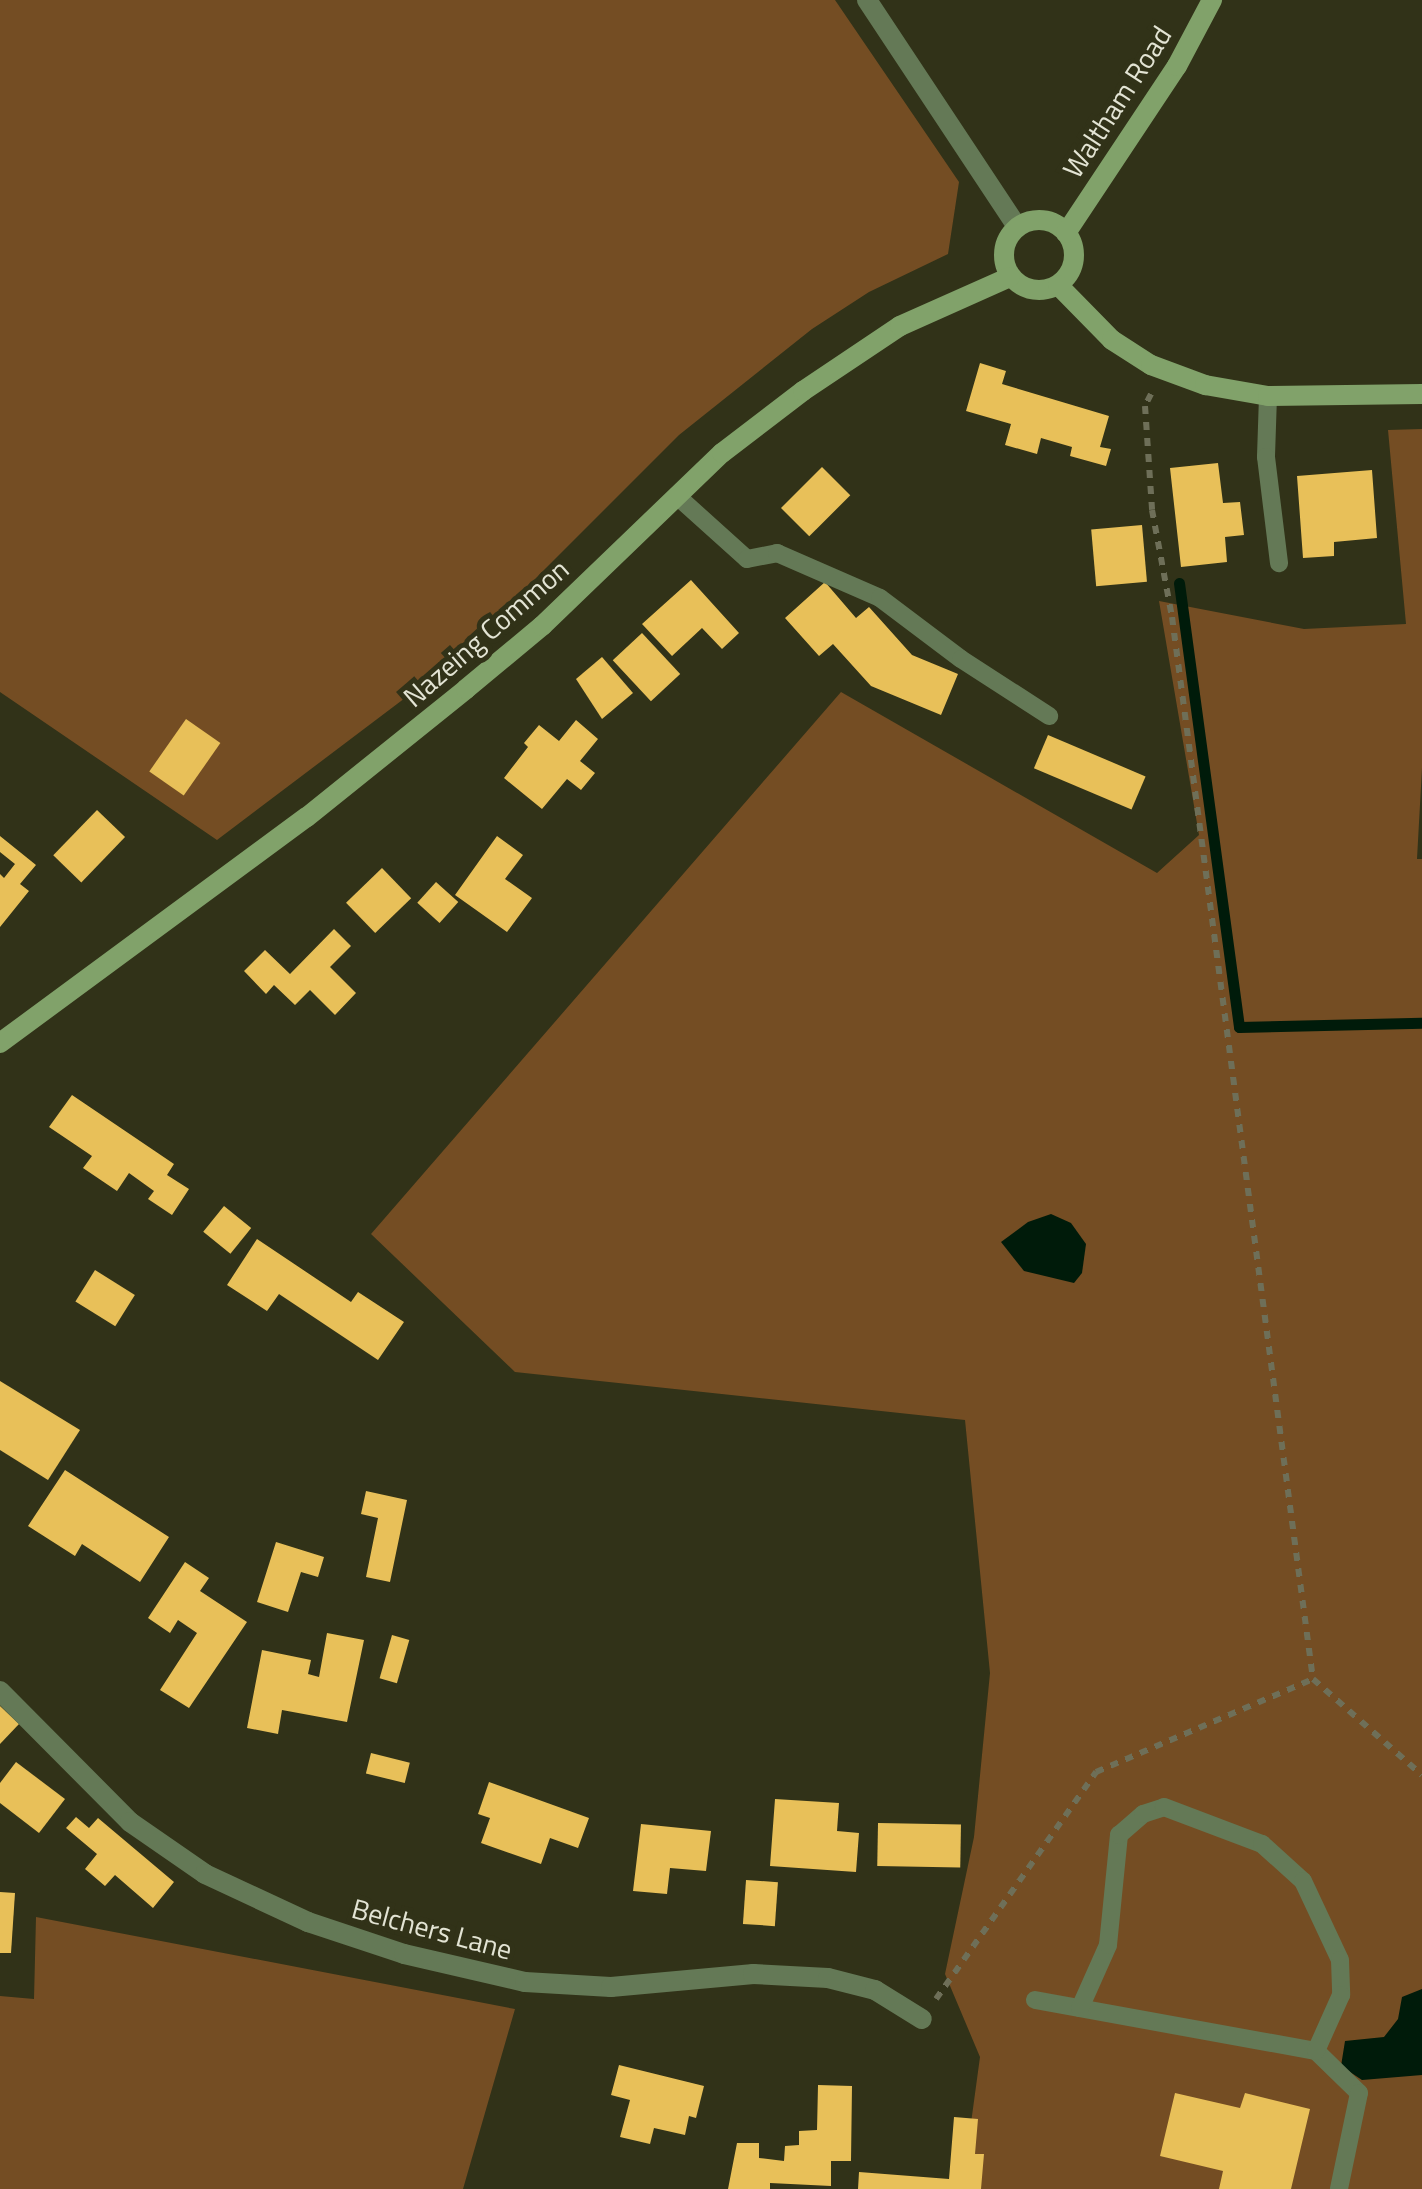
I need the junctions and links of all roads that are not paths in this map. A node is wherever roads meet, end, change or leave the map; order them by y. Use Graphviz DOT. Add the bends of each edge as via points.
graph roads {
  1 [pos="867,0"];
  2 [pos="1212,0"];
  3 [pos="1017,226"];
  4 [pos="1066,233"];
  5 [pos="1010,277"];
  6 [pos="1058,285"];
  7 [pos="1422,394"];
  8 [pos="1268,396"];
  9 [pos="677,496"];
  10 [pos="1280,563"];
  11 [pos="1050,716"];
  12 [pos="0,1044"];
  13 [pos="0,1691"];
  14 [pos="1035,2000"];
  15 [pos="1080,2008"];
  16 [pos="922,2018"];
  17 [pos="1316,2052"];
  18 [pos="1339,2189"];
  1 -- 3 [label="street"];
  2 -- 4 [label="street, Waltham Road" via="1177,66"];
  3 -- 4 [label="street" via="1042,220"];
  3 -- 5 [label="street" via="1003,251"];
  4 -- 6 [label="street" via="1075,262"];
  5 -- 6 [label="street" via="1031,290"];
  5 -- 9 [label="street, Nazeing Common" via="900,326 790,401"];
  6 -- 8 [label="street" via="1112,340 1162,369"];
  7 -- 8 [label="street"];
  8 -- 10 [label="lane" via="1266,457"];
  9 -- 11 [label="lane" via="747,559 778,553 880,598"];
  9 -- 12 [label="street, Nazeing Common" via="542,626 308,817"];
  13 -- 16 [label="street, Belchers Lane" via="130,1822 205,1874 308,1922 404,1954 524,1982 612,1986 753,1974 828,1978 875,1990"];
  14 -- 15 [label="lane"];
  15 -- 17 [label="lane"];
  15 -- 17 [label="lane" via="1108,1944 1119,1835 1143,1814 1164,1807 1262,1844 1302,1881 1340,1960 1341,1995"];
  17 -- 18 [label="lane" via="1359,2093"];
}
